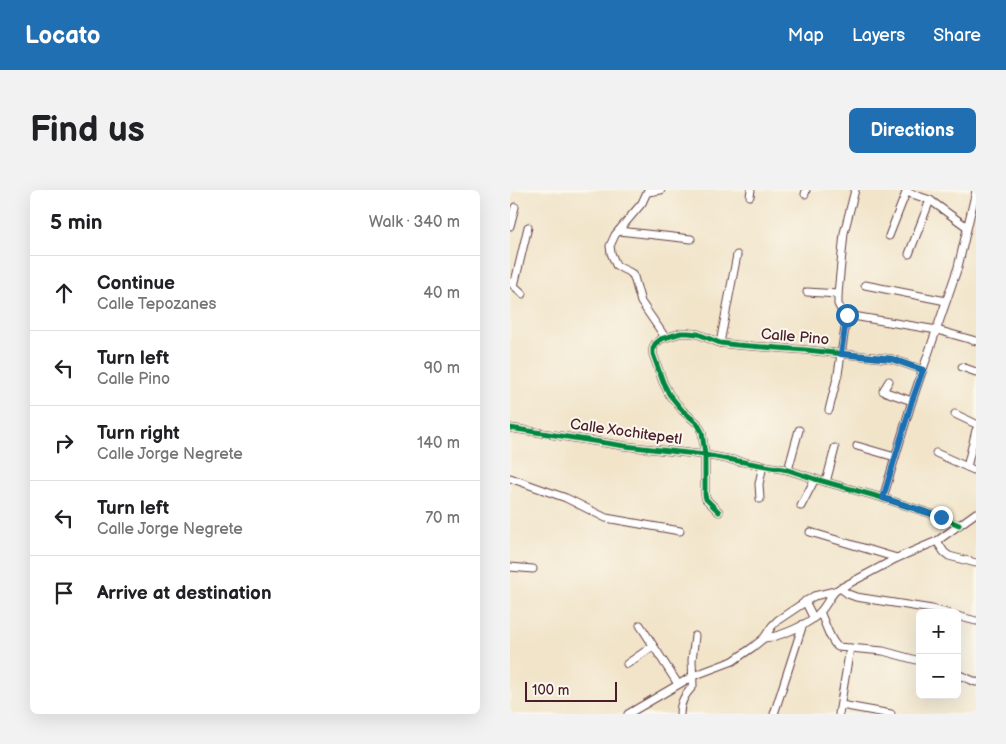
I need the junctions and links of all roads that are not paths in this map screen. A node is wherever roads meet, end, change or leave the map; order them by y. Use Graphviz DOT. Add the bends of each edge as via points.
graph roads {
  1 [pos="661,190"];
  2 [pos="855,190"];
  3 [pos="648,191"];
  4 [pos="906,191"];
  5 [pos="976,191"];
  6 [pos="930,200"];
  7 [pos="515,207"];
  8 [pos="510,226"];
  9 [pos="528,227"];
  10 [pos="967,227"];
  11 [pos="619,231"];
  12 [pos="889,236"];
  13 [pos="691,239"];
  14 [pos="909,254"];
  15 [pos="737,255"];
  16 [pos="512,284"];
  17 [pos="865,285"];
  18 [pos="807,292"];
  19 [pos="523,294"];
  20 [pos="838,294"];
  21 [pos="946,302"];
  22 [pos="847,315"];
  23 [pos="936,330"];
  24 [pos="665,337"];
  25 [pos="976,341"];
  26 [pos="720,343"];
  27 [pos="841,354"];
  28 [pos="962,367"];
  29 [pos="923,370"];
  30 [pos="976,372"];
  31 [pos="889,381"];
  32 [pos="912,401"];
  33 [pos="829,410"];
  34 [pos="955,414"];
  35 [pos="976,424"];
  36 [pos="510,428"];
  37 [pos="799,430"];
  38 [pos="976,430"];
  39 [pos="858,446"];
  40 [pos="836,448"];
  41 [pos="936,453"];
  42 [pos="705,455"];
  43 [pos="895,457"];
  44 [pos="763,465"];
  45 [pos="967,467"];
  46 [pos="788,470"];
  47 [pos="976,471"];
  48 [pos="510,478"];
  49 [pos="815,479"];
  50 [pos="826,482"];
  51 [pos="883,498"];
  52 [pos="760,499"];
  53 [pos="801,506"];
  54 [pos="719,512"];
  55 [pos="975,515"];
  56 [pos="959,525"];
  57 [pos="680,531"];
  58 [pos="810,532"];
  59 [pos="937,541"];
  60 [pos="897,558"];
  61 [pos="976,563"];
  62 [pos="510,567"];
  63 [pos="533,569"];
  64 [pos="838,589"];
  65 [pos="805,601"];
  66 [pos="932,609"];
  67 [pos="820,612"];
  68 [pos="813,617"];
  69 [pos="961,617"];
  70 [pos="976,621"];
  71 [pos="803,624"];
  72 [pos="640,625"];
  73 [pos="695,636"];
  74 [pos="764,638"];
  75 [pos="653,646"];
  76 [pos="850,648"];
  77 [pos="916,660"];
  78 [pos="627,664"];
  79 [pos="693,676"];
  80 [pos="961,676"];
  81 [pos="976,682"];
  82 [pos="678,684"];
  83 [pos="840,705"];
  84 [pos="628,714"];
  85 [pos="680,714"];
  86 [pos="774,714"];
  87 [pos="839,714"];
  88 [pos="891,714"];
  1 -- 3 [label="street"];
  2 -- 20 [label="street" via="844,234"];
  3 -- 11 [label="street"];
  4 -- 6 [label="street"];
  4 -- 12 [label="street"];
  5 -- 10 [label="street"];
  6 -- 10 [label="street"];
  6 -- 14 [label="street"];
  7 -- 8 [label="street"];
  9 -- 16 [label="street"];
  10 -- 21 [label="street"];
  11 -- 13 [label="street"];
  11 -- 24 [label="street" via="610,246 612,258 620,268 632,273 641,302"];
  15 -- 26 [label="street"];
  16 -- 19 [label="street"];
  17 -- 21 [label="street"];
  18 -- 20 [label="street"];
  20 -- 22 [label="street" via="838,304"];
  21 -- 23 [label="street"];
  22 -- 23 [label="street"];
  22 -- 27 [label="street"];
  23 -- 25 [label="street"];
  23 -- 29 [label="street"];
  24 -- 26 [label="street, Calle Pino" via="698,334"];
  24 -- 42 [label="street" via="655,344 653,354 669,394 702,432"];
  26 -- 27 [label="street, Calle Pino"];
  27 -- 29 [label="street, Calle Pino" via="892,359"];
  27 -- 33 [label="street"];
  28 -- 30 [label="street"];
  29 -- 32 [label="street"];
  31 -- 32 [label="street" via="883,391"];
  32 -- 43 [label="street"];
  34 -- 35 [label="street"];
  36 -- 42 [label="street, Calle Xochitepetl"];
  37 -- 46 [label="street"];
  38 -- 45 [label="street"];
  39 -- 43 [label="street"];
  40 -- 50 [label="street"];
  41 -- 45 [label="street"];
  42 -- 44 [label="street, Calle Xochitepetl"];
  42 -- 54 [label="street" via="705,495"];
  43 -- 51 [label="street"];
  44 -- 46 [label="street, Calle Xochitepetl"];
  44 -- 52 [label="street"];
  45 -- 47 [label="street"];
  46 -- 49 [label="street, Calle Xochitepetl"];
  48 -- 57 [label="street" via="566,498 606,518"];
  49 -- 50 [label="street, Calle Xochitepetl"];
  49 -- 53 [label="street"];
  50 -- 51 [label="street, Calle Xochitepetl"];
  51 -- 56 [label="street, Calle Xochitepetl"];
  55 -- 56 [label="street"];
  56 -- 59 [label="street"];
  58 -- 60 [label="street"];
  59 -- 60 [label="street"];
  59 -- 61 [label="street" via="949,556"];
  60 -- 64 [label="street"];
  62 -- 63 [label="street"];
  64 -- 65 [label="street"];
  64 -- 66 [label="street" via="856,597"];
  64 -- 67 [label="street"];
  65 -- 68 [label="street"];
  65 -- 74 [label="street" via="778,620"];
  67 -- 68 [label="street"];
  67 -- 76 [label="street" via="835,645"];
  68 -- 71 [label="street"];
  69 -- 70 [label="street"];
  71 -- 74 [label="street" via="780,635"];
  71 -- 86 [label="street"];
  72 -- 75 [label="street"];
  73 -- 79 [label="street"];
  74 -- 79 [label="street" via="733,661"];
  75 -- 78 [label="street"];
  75 -- 82 [label="street"];
  76 -- 77 [label="street" via="883,651"];
  76 -- 83 [label="street"];
  79 -- 82 [label="street"];
  79 -- 85 [label="street" via="693,686 681,702"];
  80 -- 81 [label="street"];
  82 -- 84 [label="street"];
  83 -- 87 [label="street"];
  83 -- 88 [label="street"];
}
